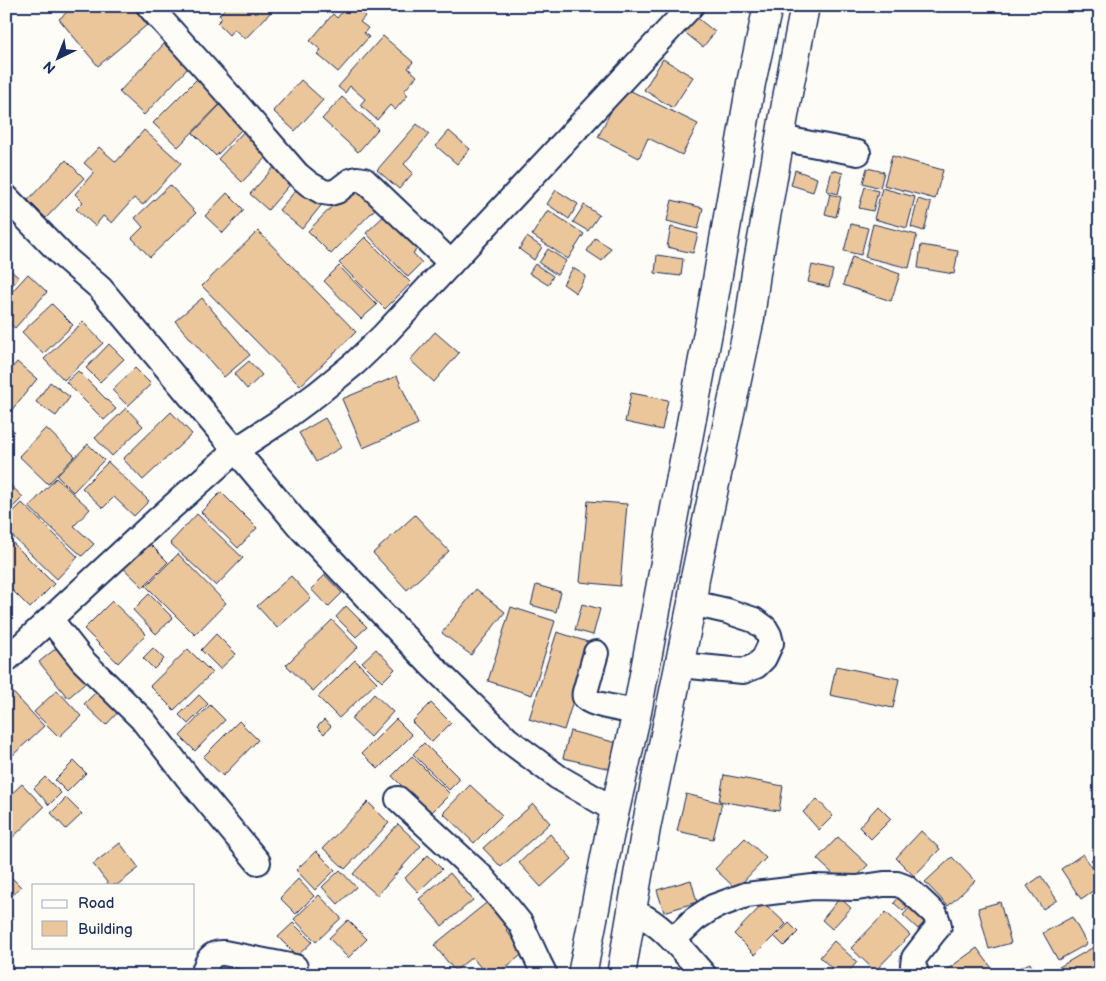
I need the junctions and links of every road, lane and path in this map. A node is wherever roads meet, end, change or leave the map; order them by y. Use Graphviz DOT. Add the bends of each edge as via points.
graph roads {
  1 [pos="149,6"];
  2 [pos="691,6"];
  3 [pos="768,6"];
  4 [pos="805,6"];
  5 [pos="780,138"];
  6 [pos="858,153"];
  7 [pos="6,197"];
  8 [pos="451,263"];
  9 [pos="236,450"];
  10 [pos="692,603"];
  11 [pos="50,620"];
  12 [pos="596,653"];
  13 [pos="6,660"];
  14 [pos="679,665"];
  15 [pos="637,712"];
  16 [pos="398,798"];
  17 [pos="615,810"];
  18 [pos="258,862"];
  19 [pos="631,912"];
  20 [pos="673,940"];
  21 [pos="295,967"];
  22 [pos="204,975"];
  23 [pos="545,975"];
  24 [pos="582,975"];
  25 [pos="621,975"];
  26 [pos="704,975"];
  27 [pos="918,975"];
  1 -- 8 [label="street" via="297,174 309,184 330,193 338,192 350,181 364,180"];
  2 -- 8 [label="street"];
  3 -- 15 [label="highway" via="751,83"];
  4 -- 5 [label="highway"];
  5 -- 6 [label="street"];
  5 -- 10 [label="highway" via="750,318"];
  7 -- 9 [label="street" via="63,256 100,288"];
  8 -- 9 [label="street" via="355,363 279,422"];
  9 -- 11 [label="street"];
  9 -- 17 [label="street" via="300,527 433,667 508,740 558,777"];
  10 -- 14 [label="highway"];
  10 -- 14 [label="street" via="754,620 765,628 771,643 764,658 756,666 743,671"];
  11 -- 13 [label="street"];
  11 -- 18 [label="street" via="83,661 142,719"];
  12 -- 15 [label="street" via="584,696 597,703"];
  14 -- 19 [label="highway"];
  15 -- 17 [label="highway"];
  16 -- 23 [label="street" via="482,877 504,903 521,924"];
  17 -- 24 [label="highway"];
  19 -- 20 [label="street" via="646,918"];
  19 -- 25 [label="highway"];
  20 -- 26 [label="street"];
  20 -- 27 [label="street" via="713,907 746,895 813,887 857,888 897,884 905,887 935,914 939,926 914,958 913,965"];
  21 -- 22 [label="street" via="217,953 209,959"];
}
